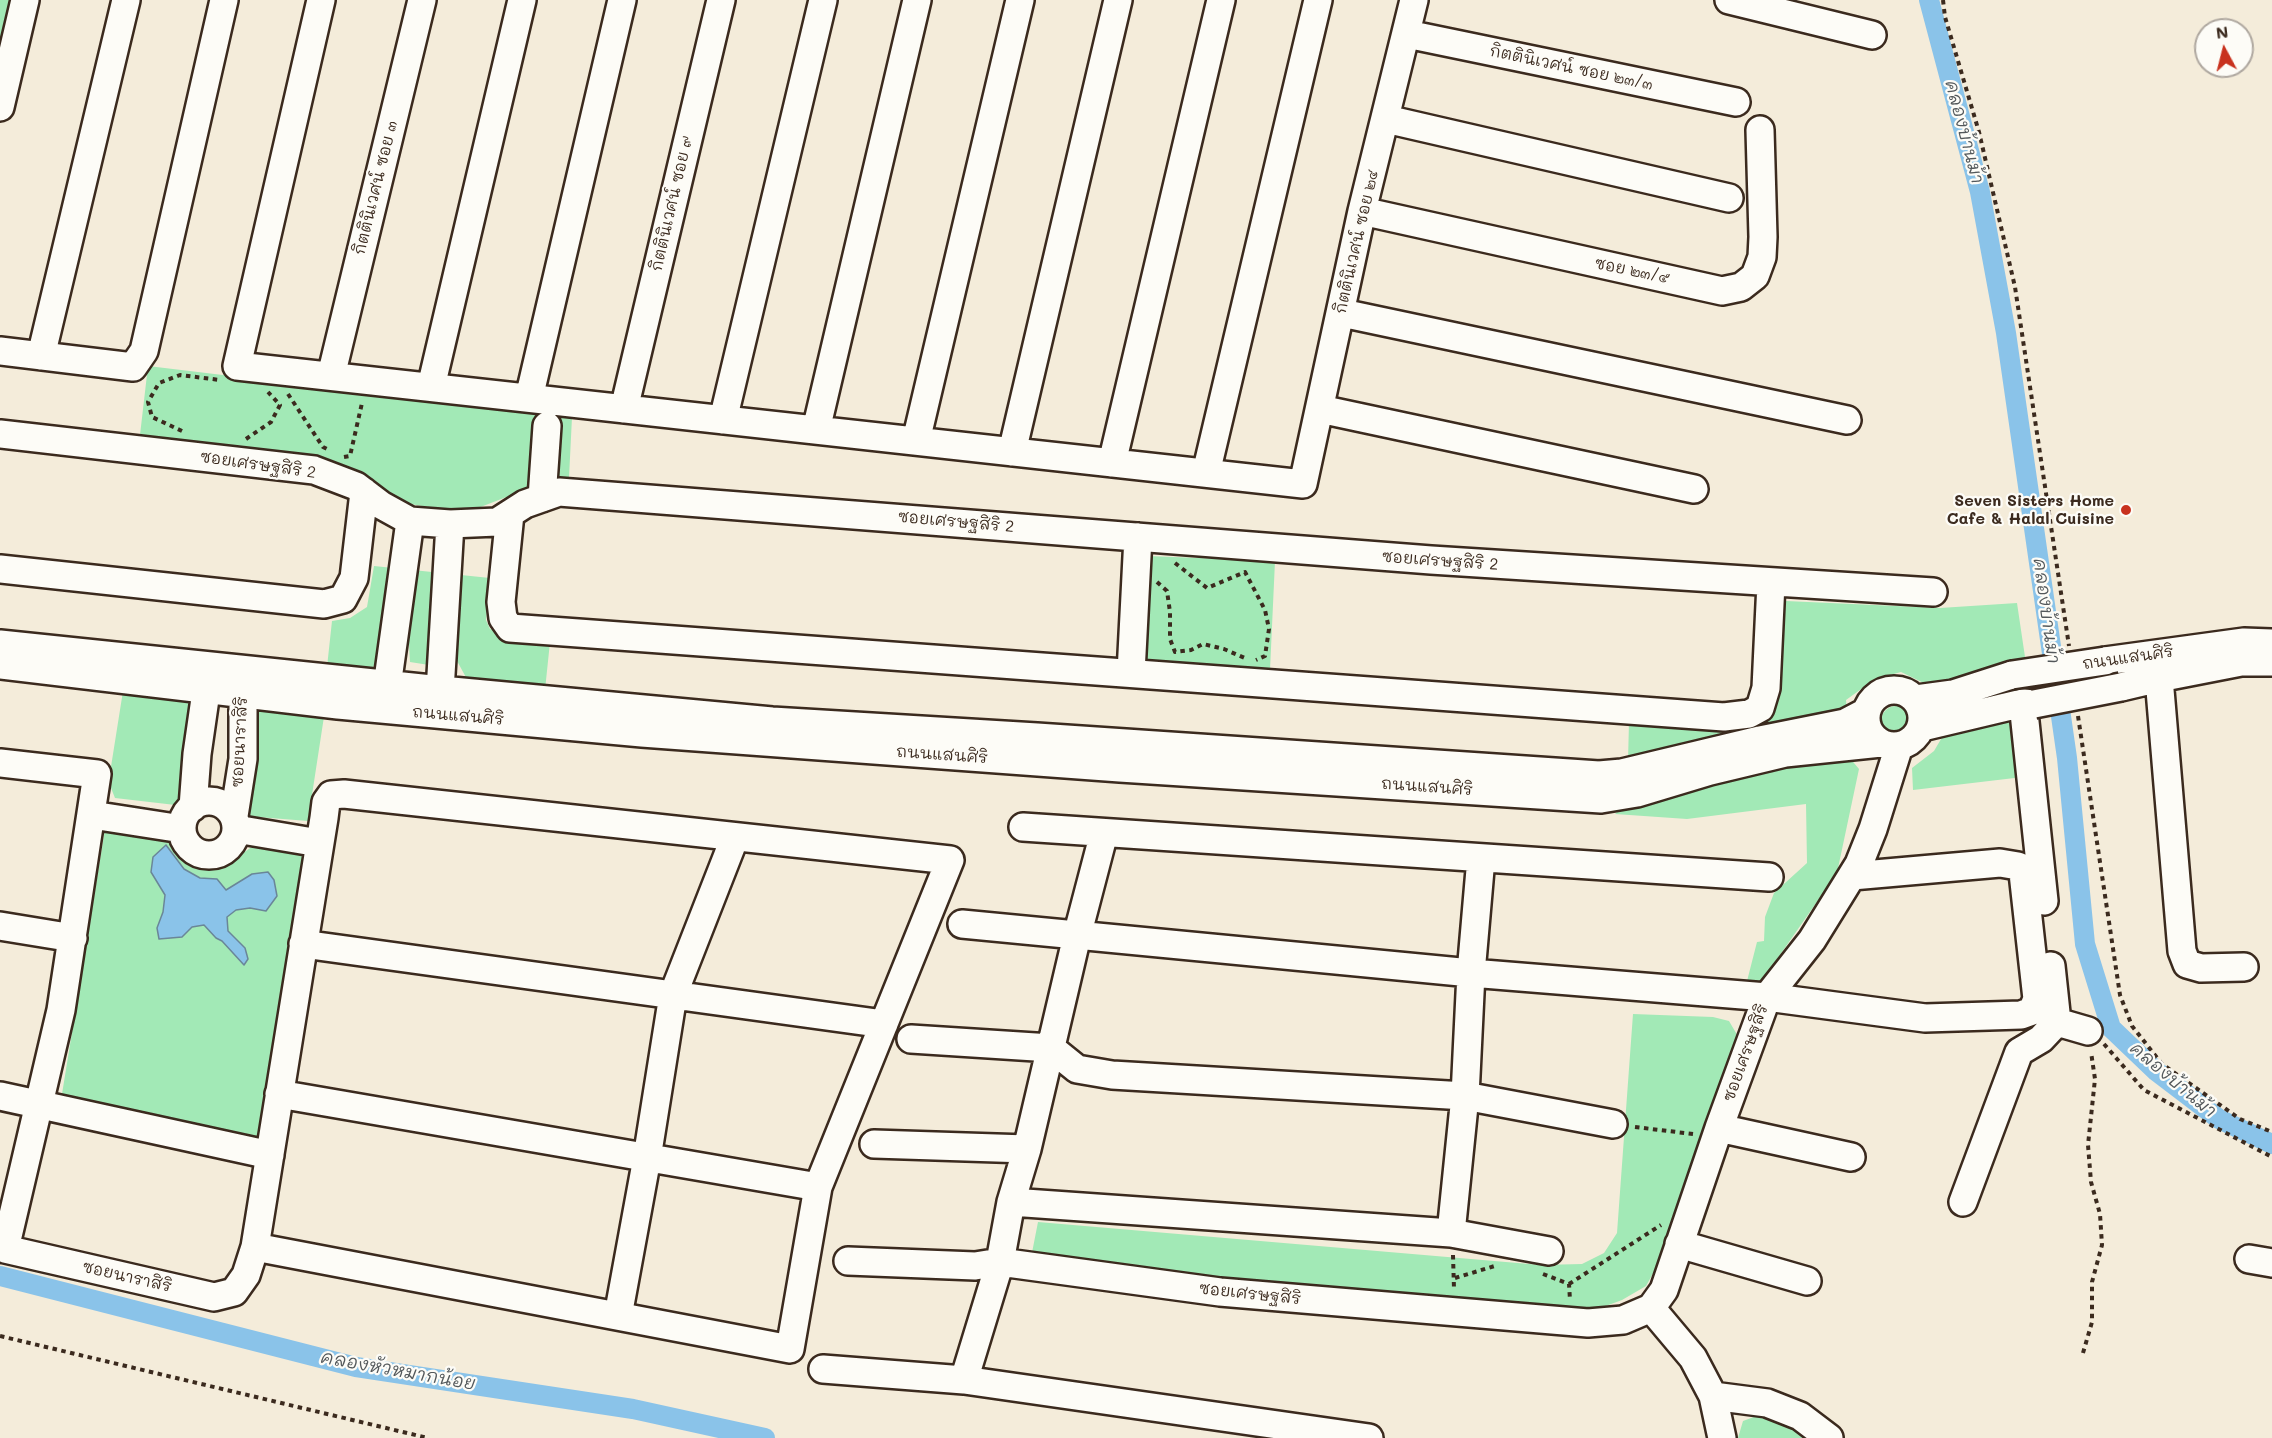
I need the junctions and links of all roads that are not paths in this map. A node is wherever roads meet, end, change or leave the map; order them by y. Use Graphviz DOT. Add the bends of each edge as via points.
graph roads {
  1 [pos="26,0"];
  2 [pos="126,0"];
  3 [pos="224,0"];
  4 [pos="321,0"];
  5 [pos="422,0"];
  6 [pos="522,0"];
  7 [pos="622,0"];
  8 [pos="721,0"];
  9 [pos="823,0"];
  10 [pos="917,0"];
  11 [pos="1020,0"];
  12 [pos="1119,0"];
  13 [pos="1221,0"];
  14 [pos="1318,0"];
  15 [pos="1414,0"];
  16 [pos="1729,0"];
  17 [pos="1407,34"];
  18 [pos="1872,35"];
  19 [pos="1736,102"];
  20 [pos="0,107"];
  21 [pos="1386,119"];
  22 [pos="1760,130"];
  23 [pos="1729,198"];
  24 [pos="1362,212"];
  25 [pos="1342,313"];
  26 [pos="0,351"];
  27 [pos="41,356"];
  28 [pos="331,376"];
  29 [pos="431,387"];
  30 [pos="529,398"];
  31 [pos="1320,408"];
  32 [pos="624,409"];
  33 [pos="723,420"];
  34 [pos="1847,420"];
  35 [pos="547,426"];
  36 [pos="816,430"];
  37 [pos="0,434"];
  38 [pos="916,441"];
  39 [pos="1012,452"];
  40 [pos="1112,463"];
  41 [pos="1206,473"];
  42 [pos="1694,489"];
  43 [pos="364,492"];
  44 [pos="542,498"];
  45 [pos="510,514"];
  46 [pos="410,521"];
  47 [pos="450,524"];
  48 [pos="1138,537"];
  49 [pos="0,569"];
  50 [pos="1771,583"];
  51 [pos="1933,592"];
  52 [pos="2272,643"];
  53 [pos="0,644"];
  54 [pos="2272,662"];
  55 [pos="0,665"];
  56 [pos="1131,673"];
  57 [pos="208,677"];
  58 [pos="2159,678"];
  59 [pos="243,681"];
  60 [pos="386,697"];
  61 [pos="1916,699"];
  62 [pos="440,702"];
  63 [pos="2029,703"];
  64 [pos="1866,712"];
  65 [pos="1922,727"];
  66 [pos="1890,745"];
  67 [pos="0,763"];
  68 [pos="1707,763"];
  69 [pos="92,815"];
  70 [pos="187,818"];
  71 [pos="235,822"];
  72 [pos="1023,827"];
  73 [pos="1104,833"];
  74 [pos="735,837"];
  75 [pos="320,843"];
  76 [pos="1481,858"];
  77 [pos="1852,876"];
  78 [pos="1769,877"];
  79 [pos="962,924"];
  80 [pos="0,926"];
  81 [pos="1077,936"];
  82 [pos="73,938"];
  83 [pos="303,944"];
  84 [pos="2244,968"];
  85 [pos="1471,973"];
  86 [pos="674,995"];
  87 [pos="1767,997"];
  88 [pos="2057,1022"];
  89 [pos="884,1024"];
  90 [pos="2088,1031"];
  91 [pos="911,1039"];
  92 [pos="1051,1048"];
  93 [pos="279,1094"];
  94 [pos="0,1096"];
  95 [pos="1465,1096"];
  96 [pos="39,1105"];
  97 [pos="1613,1124"];
  98 [pos="1704,1137"];
  99 [pos="874,1144"];
  100 [pos="1028,1149"];
  101 [pos="270,1155"];
  102 [pos="1851,1157"];
  103 [pos="647,1158"];
  104 [pos="818,1187"];
  105 [pos="1011,1202"];
  106 [pos="1963,1202"];
  107 [pos="1451,1233"];
  108 [pos="1679,1244"];
  109 [pos="255,1246"];
  110 [pos="2,1249"];
  111 [pos="848,1261"];
  112 [pos="1000,1262"];
  113 [pos="1545,1262"];
  114 [pos="1807,1281"];
  115 [pos="1651,1308"];
  116 [pos="618,1316"];
  117 [pos="823,1369"];
  118 [pos="964,1380"];
  119 [pos="1713,1396"];
  120 [pos="1369,1438"];
  121 [pos="1722,1438"];
  122 [pos="1829,1438"];
  1 -- 20 [label="street"];
  2 -- 27 [label="street"];
  3 -- 27 [label="street" via="144,351 133,367"];
  4 -- 28 [label="street" via="237,366"];
  5 -- 28 [label="street, กิตตินิเวศน์ ซอย ๓"];
  6 -- 29 [label="street"];
  7 -- 30 [label="street"];
  8 -- 32 [label="street, กิตตินิเวศน์ ซอย ๙"];
  9 -- 33 [label="street"];
  10 -- 36 [label="street"];
  11 -- 38 [label="street"];
  12 -- 39 [label="street"];
  13 -- 40 [label="street"];
  14 -- 41 [label="street"];
  15 -- 17 [label="street, กิตตินิเวศน์ ซอย ๒๔"];
  16 -- 18 [label="street"];
  17 -- 19 [label="street, กิตตินิเวศน์ ซอย ๒๓/๓"];
  17 -- 21 [label="street, กิตตินิเวศน์ ซอย ๒๔"];
  21 -- 23 [label="street"];
  21 -- 24 [label="street, กิตตินิเวศน์ ซอย ๒๔"];
  22 -- 24 [label="street, ซอย ๒๓/๕" via="1762,257 1755,276 1741,287 1722,291"];
  24 -- 25 [label="street, กิตตินิเวศน์ ซอย ๒๔"];
  25 -- 31 [label="street, กิตตินิเวศน์ ซอย ๒๔"];
  25 -- 34 [label="street"];
  26 -- 27 [label="street"];
  28 -- 29 [label="street"];
  29 -- 30 [label="street"];
  30 -- 32 [label="street"];
  31 -- 41 [label="street, กิตตินิเวศน์ ซอย ๒๔" via="1303,484"];
  31 -- 42 [label="street"];
  32 -- 33 [label="street"];
  33 -- 36 [label="street"];
  35 -- 44 [label="street"];
  36 -- 38 [label="street"];
  37 -- 43 [label="street, ซอยเศรษฐสิริ 2" via="314,470"];
  38 -- 39 [label="street"];
  39 -- 40 [label="street"];
  40 -- 41 [label="street"];
  43 -- 46 [label="street, ซอยเศรษฐสิริ 2"];
  43 -- 49 [label="street" via="354,578 343,599 324,604"];
  44 -- 45 [label="street, ซอยเศรษฐสิริ 2"];
  44 -- 48 [label="street, ซอยเศรษฐสิริ 2" via="559,492 610,494"];
  45 -- 47 [label="street, ซอยเศรษฐสิริ 2" via="497,522"];
  45 -- 56 [label="street" via="501,602 502,618 510,628"];
  46 -- 47 [label="street, ซอยเศรษฐสิริ 2"];
  46 -- 60 [label="street"];
  47 -- 62 [label="street"];
  48 -- 50 [label="street, ซอยเศรษฐสิริ 2"];
  48 -- 56 [label="street"];
  50 -- 51 [label="street, ซอยเศรษฐสิริ 2"];
  50 -- 56 [label="street" via="1766,688 1760,708 1749,714 1724,717"];
  52 -- 61 [label="street, ถนนแสนศิริ, bridge" via="2244,642 2012,675 1953,694"];
  53 -- 57 [label="street, ถนนแสนศิริ"];
  54 -- 58 [label="street, ถนนแสนศิริ" via="2241,662"];
  55 -- 57 [label="street, ถนนแสนศิริ"];
  57 -- 59 [label="street, ถนนแสนศิริ"];
  57 -- 70 [label="street"];
  58 -- 63 [label="street, ถนนแสนศิริ, bridge"];
  58 -- 84 [label="street" via="2182,951 2187,964 2201,968"];
  59 -- 60 [label="street, ถนนแสนศิริ"];
  59 -- 71 [label="street, ซอยนาราสิริ" via="243,759"];
  60 -- 62 [label="street, ถนนแสนศิริ"];
  61 -- 64 [label="street" via="1900,690 1891,690 1875,697"];
  61 -- 65 [label="street" via="1923,717"];
  62 -- 68 [label="street, ถนนแสนศิริ" via="825,736 1534,782 1601,798 1637,793"];
  63 -- 65 [label="street, ถนนแสนศิริ"];
  63 -- 88 [label="street"];
  64 -- 66 [label="street" via="1868,731 1874,739"];
  64 -- 68 [label="street, ถนนแสนศิริ" via="1845,723 1760,740"];
  65 -- 66 [label="street" via="1910,742"];
  66 -- 68 [label="street, ถนนแสนศิริ"];
  66 -- 77 [label="street, ซอยเศรษฐสิริ" via="1873,829"];
  67 -- 69 [label="street, ซอยนาราสิริ" via="97,774"];
  69 -- 70 [label="street, ซอยนาราสิริ"];
  69 -- 82 [label="street, ซอยนาราสิริ"];
  70 -- 71 [label="street, ซอยนาราสิริ" via="204,802 213,801 228,809"];
  70 -- 71 [label="street, ซอยนาราสิริ" via="188,846 195,852 213,855 234,841"];
  71 -- 75 [label="street, ซอยนาราสิริ"];
  72 -- 73 [label="street"];
  73 -- 76 [label="street"];
  73 -- 81 [label="street"];
  74 -- 75 [label="street, ซอยนาราสิริ" via="331,795 326,802"];
  74 -- 86 [label="street"];
  74 -- 89 [label="street" via="950,860"];
  75 -- 83 [label="street, ซอยนาราสิริ"];
  76 -- 78 [label="street"];
  76 -- 85 [label="street"];
  77 -- 87 [label="street, ซอยเศรษฐสิริ" via="1812,940"];
  77 -- 87 [label="street" via="2000,863 2018,866 2023,873 2037,999 2032,1011 2020,1015 1924,1018"];
  79 -- 81 [label="street"];
  80 -- 82 [label="street"];
  81 -- 85 [label="street"];
  81 -- 92 [label="street"];
  82 -- 96 [label="street, ซอยนาราสิริ"];
  83 -- 86 [label="street"];
  83 -- 93 [label="street, ซอยนาราสิริ"];
  85 -- 87 [label="street"];
  85 -- 95 [label="street"];
  86 -- 89 [label="street"];
  86 -- 103 [label="street"];
  87 -- 98 [label="street, ซอยเศรษฐสิริ"];
  88 -- 90 [label="street"];
  88 -- 106 [label="street" via="2041,1039 2019,1052"];
  89 -- 104 [label="street"];
  91 -- 92 [label="street"];
  92 -- 95 [label="street" via="1077,1069 1112,1075"];
  92 -- 100 [label="street"];
  93 -- 101 [label="street, ซอยนาราสิริ"];
  93 -- 103 [label="street"];
  94 -- 96 [label="street"];
  95 -- 97 [label="street"];
  95 -- 107 [label="street"];
  96 -- 101 [label="street"];
  96 -- 110 [label="street, ซอยนาราสิริ"];
  98 -- 102 [label="street"];
  98 -- 108 [label="street, ซอยเศรษฐสิริ"];
  99 -- 100 [label="street"];
  100 -- 105 [label="street"];
  101 -- 109 [label="street, ซอยนาราสิริ"];
  103 -- 104 [label="street"];
  103 -- 116 [label="street"];
  104 -- 116 [label="street" via="790,1349"];
  105 -- 107 [label="street"];
  105 -- 112 [label="street"];
  107 -- 113 [label="street"];
  108 -- 114 [label="street"];
  108 -- 115 [label="street, ซอยเศรษฐสิริ" via="1664,1290"];
  109 -- 110 [label="street, ซอยนาราสิริ" via="246,1275 234,1292 214,1297"];
  109 -- 116 [label="street"];
  111 -- 112 [label="street, ซอยเศรษฐสิริ" via="975,1266"];
  112 -- 115 [label="street, ซอยเศรษฐสิริ" via="1220,1292 1588,1323 1623,1320"];
  112 -- 118 [label="street"];
  115 -- 119 [label="street" via="1693,1358"];
  117 -- 118 [label="street"];
  118 -- 120 [label="street"];
  119 -- 121 [label="street"];
  119 -- 122 [label="street" via="1767,1403 1800,1416"];
}
